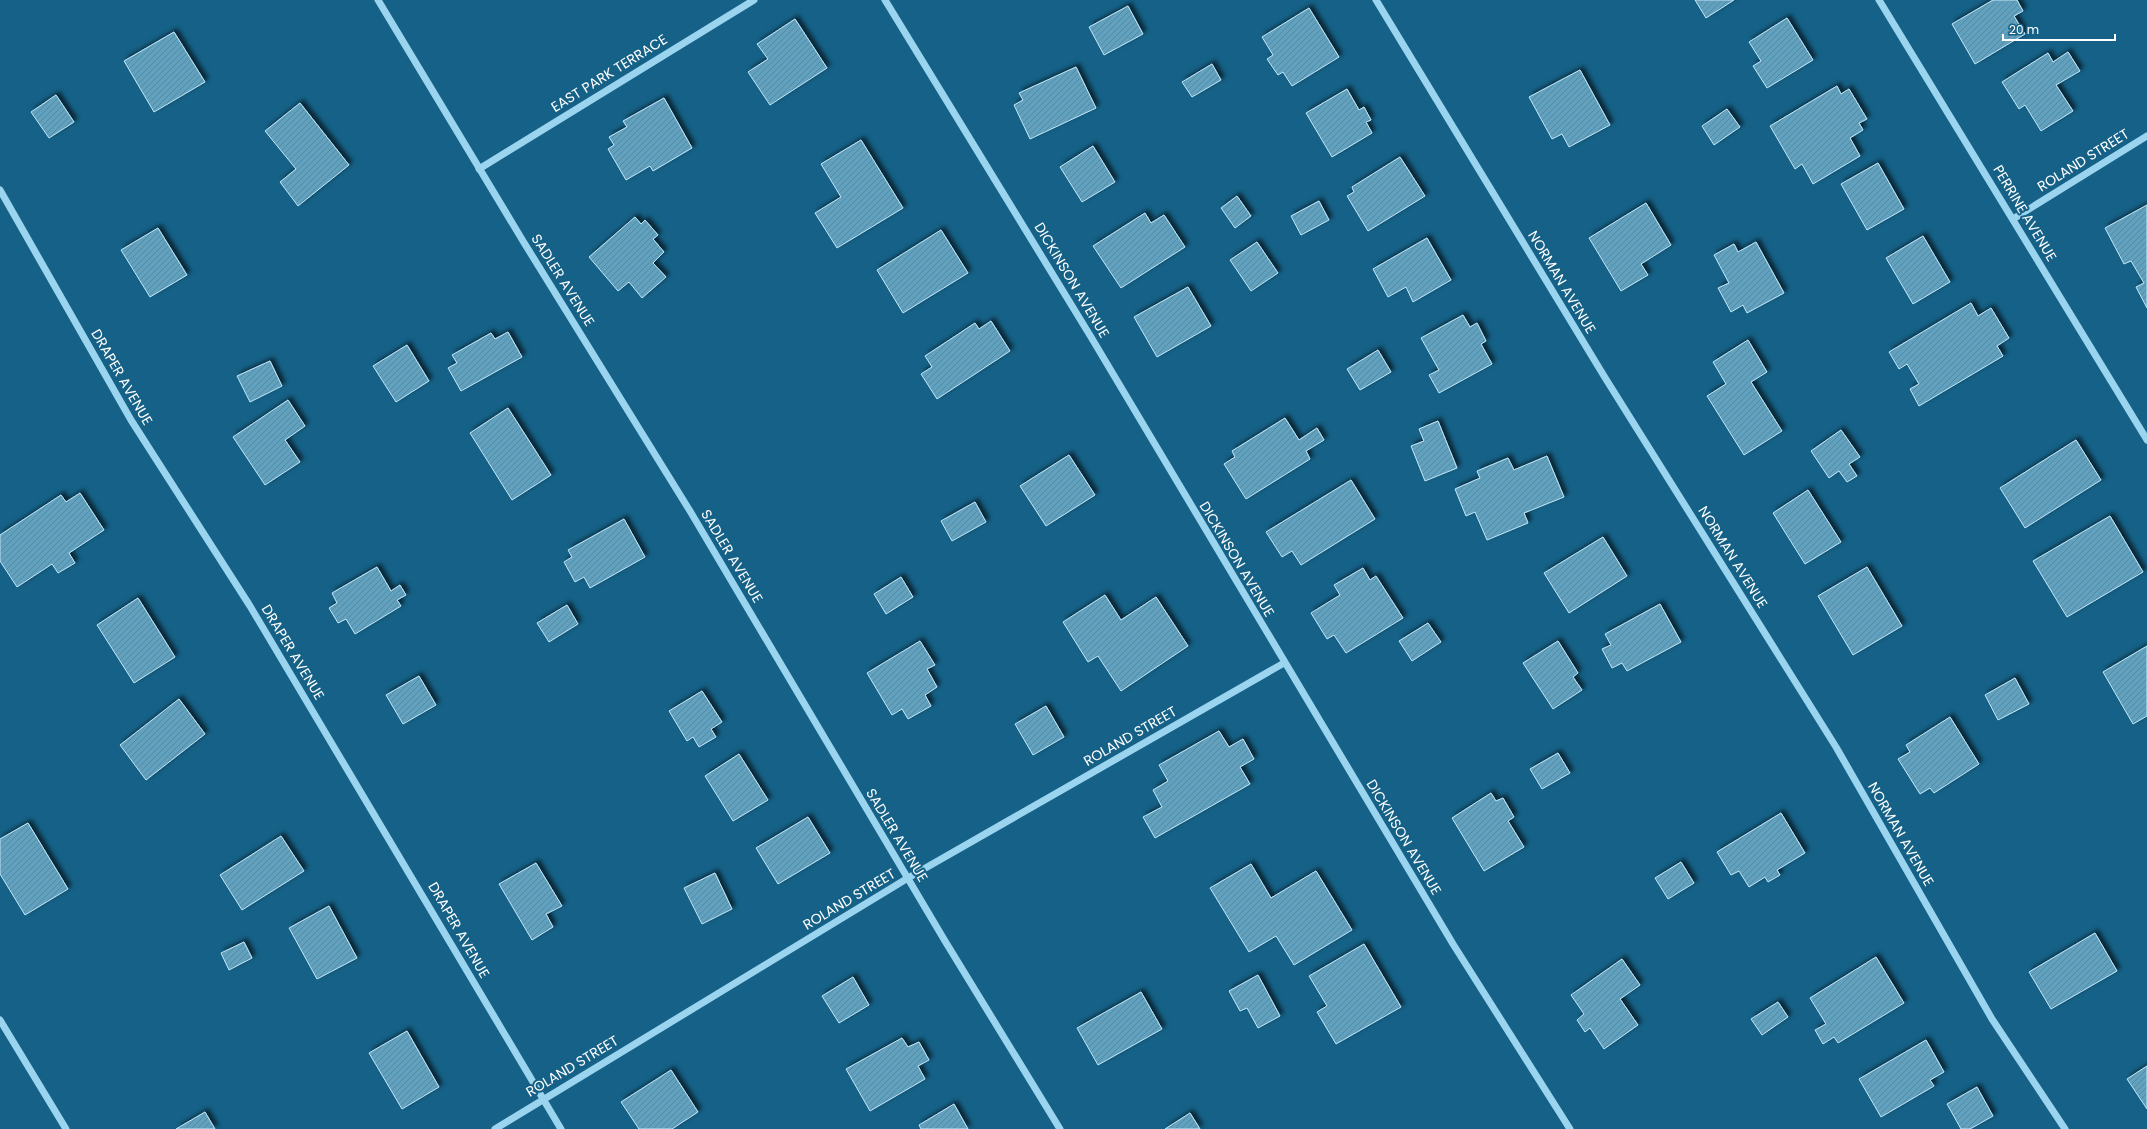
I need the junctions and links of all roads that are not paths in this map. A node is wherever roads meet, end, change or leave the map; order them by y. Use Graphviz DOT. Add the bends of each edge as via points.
graph roads {
  1 [pos="378,0"];
  2 [pos="754,0"];
  3 [pos="885,0"];
  4 [pos="1376,0"];
  5 [pos="1879,0"];
  6 [pos="2147,136"];
  7 [pos="479,169"];
  8 [pos="0,190"];
  9 [pos="2013,219"];
  10 [pos="2147,440"];
  11 [pos="1284,663"];
  12 [pos="908,878"];
  13 [pos="0,1020"];
  14 [pos="543,1099"];
  15 [pos="66,1129"];
  16 [pos="495,1129"];
  17 [pos="561,1129"];
  18 [pos="1060,1129"];
  19 [pos="1570,1129"];
  20 [pos="2065,1129"];
  1 -- 7 [label="street, SADLER AVENUE"];
  2 -- 7 [label="street, EAST PARK TERRACE"];
  3 -- 11 [label="street, DICKINSON AVENUE" via="1091,337"];
  4 -- 20 [label="street, NORMAN AVENUE" via="1600,369 1836,747 1992,1019"];
  5 -- 9 [label="street, PERRINE AVENUE"];
  6 -- 9 [label="street, ROLAND STREET"];
  7 -- 12 [label="street, SADLER AVENUE" via="690,511"];
  8 -- 14 [label="street, DRAPER AVENUE" via="131,420 250,606"];
  9 -- 10 [label="street, PERRINE AVENUE"];
  11 -- 12 [label="street, ROLAND STREET"];
  11 -- 19 [label="street, DICKINSON AVENUE" via="1453,944"];
  12 -- 14 [label="street, ROLAND STREET"];
  12 -- 18 [label="street, SADLER AVENUE"];
  13 -- 15 [label="street"];
  14 -- 16 [label="street, ROLAND STREET"];
  14 -- 17 [label="street, DRAPER AVENUE"];
}
